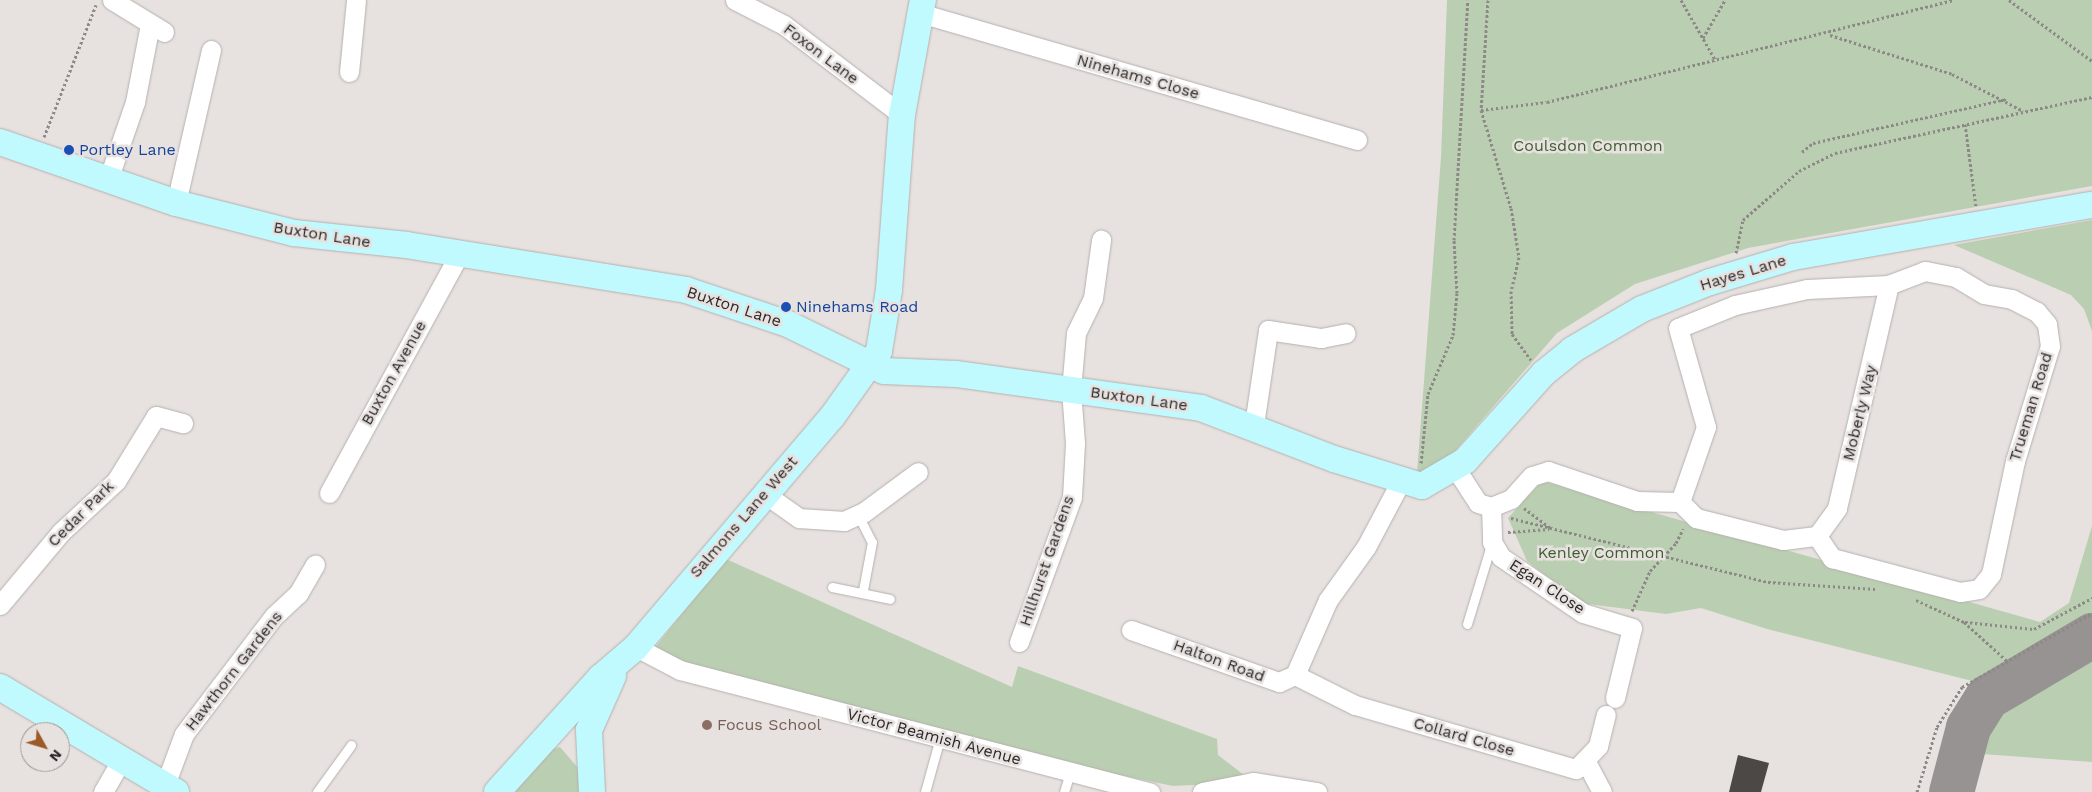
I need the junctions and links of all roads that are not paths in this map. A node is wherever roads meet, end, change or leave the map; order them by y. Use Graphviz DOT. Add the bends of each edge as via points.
graph roads {
  1 [pos="112,0"];
  2 [pos="356,0"];
  3 [pos="735,0"];
  4 [pos="921,6"];
  5 [pos="211,50"];
  6 [pos="349,72"];
  7 [pos="902,115"];
  8 [pos="1357,140"];
  9 [pos="0,142"];
  10 [pos="108,180"];
  11 [pos="176,203"];
  12 [pos="2092,204"];
  13 [pos="1101,240"];
  14 [pos="460,253"];
  15 [pos="1889,285"];
  16 [pos="1346,333"];
  17 [pos="865,364"];
  18 [pos="1071,390"];
  19 [pos="183,423"];
  20 [pos="1254,425"];
  21 [pos="1456,469"];
  22 [pos="918,472"];
  23 [pos="1401,481"];
  24 [pos="329,493"];
  25 [pos="765,494"];
  26 [pos="1680,502"];
  27 [pos="1491,507"];
  28 [pos="858,515"];
  29 [pos="1491,536"];
  30 [pos="1817,536"];
  31 [pos="316,564"];
  32 [pos="832,587"];
  33 [pos="863,590"];
  34 [pos="890,599"];
  35 [pos="0,605"];
  36 [pos="1466,624"];
  37 [pos="1131,630"];
  38 [pos="1018,642"];
  39 [pos="636,647"];
  40 [pos="618,667"];
  41 [pos="1295,675"];
  42 [pos="0,687"];
  43 [pos="1614,698"];
  44 [pos="1606,715"];
  45 [pos="549,737"];
  46 [pos="940,738"];
  47 [pos="350,745"];
  48 [pos="587,755"];
  49 [pos="122,759"];
  50 [pos="1585,760"];
  51 [pos="1070,772"];
  52 [pos="170,788"];
  53 [pos="103,792"];
  54 [pos="317,792"];
  55 [pos="497,792"];
  56 [pos="592,792"];
  57 [pos="925,792"];
  58 [pos="1064,792"];
  59 [pos="1150,792"];
  60 [pos="1202,792"];
  61 [pos="1318,792"];
  62 [pos="1602,792"];
  1 -- 10 [label="street" via="157,28"];
  2 -- 6 [label="street"];
  3 -- 7 [label="street, Foxon Lane" via="784,25"];
  4 -- 7 [label="street"];
  4 -- 8 [label="street, Ninehams Close"];
  5 -- 11 [label="street"];
  7 -- 17 [label="street" via="886,326 879,351"];
  9 -- 10 [label="street, Buxton Lane"];
  10 -- 11 [label="street, Buxton Lane"];
  11 -- 14 [label="street, Buxton Lane" via="294,233"];
  12 -- 21 [label="street, Hayes Lane" via="1793,257 1742,271 1642,309 1572,350 1544,373"];
  13 -- 18 [label="street, Hillhurst Gardens" via="1093,298 1076,333"];
  14 -- 17 [label="street, Buxton Lane" via="686,290 788,324"];
  14 -- 24 [label="street, Buxton Avenue"];
  15 -- 26 [label="street, Trueman Road" via="1807,289 1735,305 1678,328 1706,427"];
  15 -- 30 [label="street, Moberly Way" via="1837,508"];
  15 -- 30 [label="street, Trueman Road" via="1924,271 1956,277 1984,294 2012,299 2038,312 2047,324 2050,346 2014,461 1990,574 1980,589 1960,592 1832,558"];
  16 -- 20 [label="street" via="1321,338 1268,330"];
  17 -- 18 [label="street, Buxton Lane" via="884,371 956,374"];
  17 -- 25 [label="street, Salmons Lane West" via="832,417"];
  18 -- 20 [label="street, Buxton Lane" via="1201,408"];
  18 -- 38 [label="street, Hillhurst Gardens" via="1075,443 1072,497"];
  19 -- 35 [label="street, Cedar Park" via="156,416 116,481 60,532"];
  20 -- 23 [label="street, Buxton Lane" via="1334,460"];
  21 -- 23 [label="street, Buxton Lane" via="1431,483"];
  21 -- 27 [label="street" via="1478,503"];
  22 -- 28 [label="street"];
  23 -- 41 [label="street" via="1366,547 1328,600"];
  25 -- 28 [label="street" via="799,518 837,522"];
  25 -- 39 [label="street, Salmons Lane West"];
  26 -- 27 [label="street" via="1637,501 1548,471 1532,476 1512,498"];
  26 -- 30 [label="street" via="1696,518 1782,540"];
  27 -- 29 [label="street"];
  28 -- 33 [label="lane" via="872,542"];
  29 -- 36 [label="lane"];
  29 -- 43 [label="street, Egan Close" via="1502,557 1583,613 1632,628"];
  31 -- 52 [label="street, Hawthorn Gardens" via="298,594 274,616 184,734"];
  32 -- 33 [label="lane"];
  33 -- 34 [label="lane"];
  37 -- 41 [label="street, Halton Road" via="1279,682"];
  39 -- 40 [label="street, Salmons Lane West"];
  39 -- 46 [label="street, Victor Beamish Avenue" via="680,670"];
  40 -- 45 [label="street, Salmons Lane West" via="601,677"];
  40 -- 48 [label="street, Salmons Lane West" via="589,730"];
  41 -- 50 [label="street, Collard Close" via="1355,706 1576,769"];
  42 -- 49 [label="street"];
  44 -- 50 [label="street" via="1598,746"];
  45 -- 48 [label="street" via="574,743"];
  45 -- 55 [label="street, Salmons Lane West"];
  46 -- 51 [label="street, Victor Beamish Avenue"];
  46 -- 57 [label="lane"];
  47 -- 54 [label="lane"];
  48 -- 56 [label="street, Salmons Lane West"];
  49 -- 52 [label="street"];
  49 -- 53 [label="street"];
  50 -- 62 [label="street"];
  51 -- 58 [label="lane"];
  51 -- 59 [label="street, Victor Beamish Avenue"];
  60 -- 61 [label="street" via="1253,782"];
}
